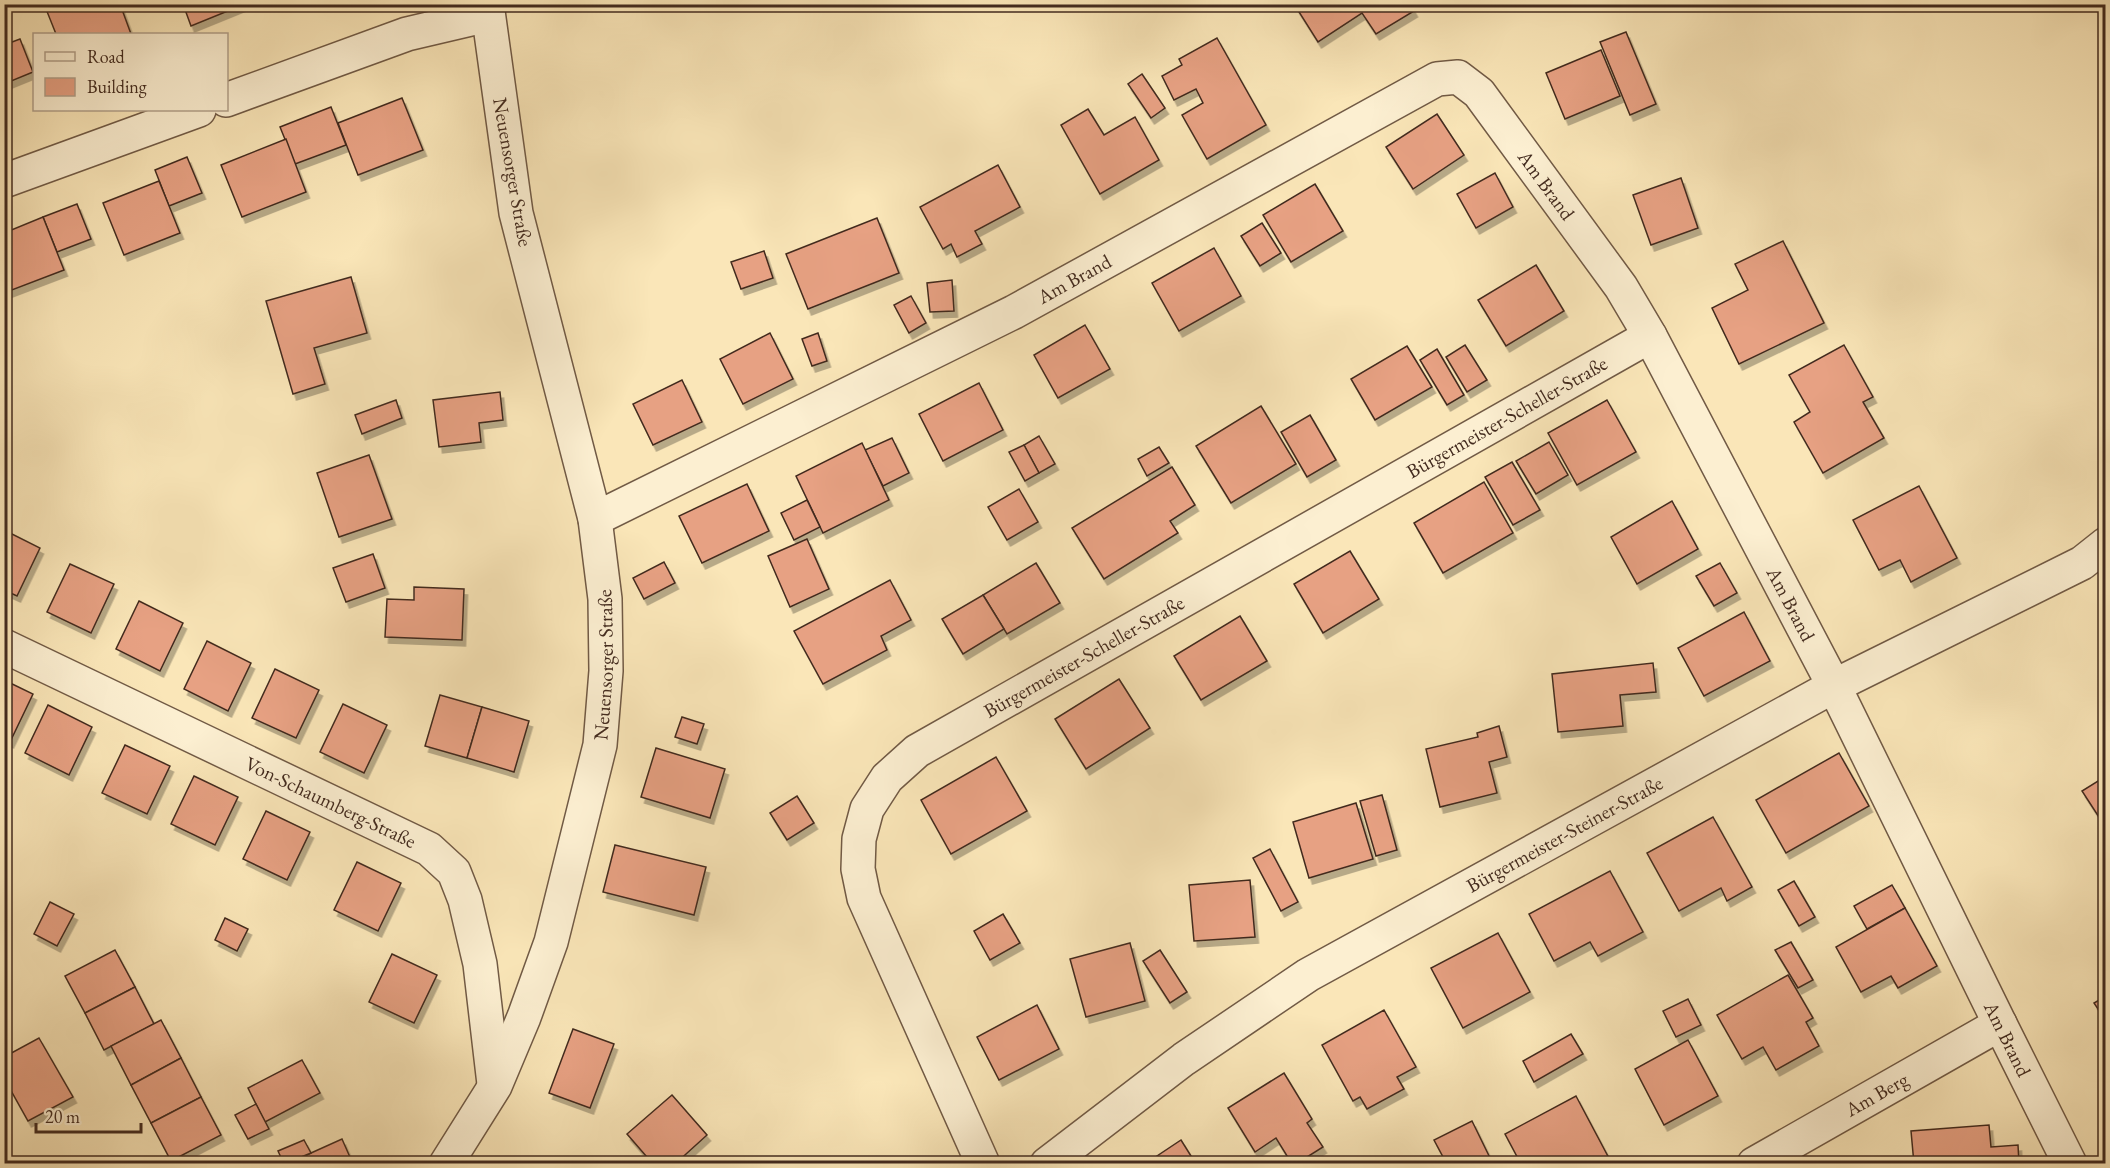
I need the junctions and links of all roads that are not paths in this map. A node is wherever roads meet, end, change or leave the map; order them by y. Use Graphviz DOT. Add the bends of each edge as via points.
graph roads {
  1 [pos="488,10"];
  2 [pos="228,98"];
  3 [pos="196,111"];
  4 [pos="4,181"];
  5 [pos="1650,336"];
  6 [pos="595,519"];
  7 [pos="2106,544"];
  8 [pos="4,646"];
  9 [pos="1834,686"];
  10 [pos="2000,1024"];
  11 [pos="495,1086"];
  12 [pos="446,1164"];
  13 [pos="983,1164"];
  14 [pos="1047,1164"];
  15 [pos="1754,1164"];
  16 [pos="2070,1164"];
  1 -- 2 [label="street" via="407,34"];
  1 -- 6 [label="street, Neuensorger Straße" via="516,213"];
  3 -- 4 [label="street"];
  5 -- 6 [label="street, Am Brand" via="1621,287 1479,93 1458,77 1437,79 1014,312"];
  5 -- 9 [label="street, Am Brand"];
  5 -- 13 [label="street, Bürgermeister-Scheller-Straße" via="917,751 887,778 867,809 859,838 858,869 864,898"];
  6 -- 11 [label="street, Neuensorger Straße" via="605,599 606,671 600,745 551,942"];
  7 -- 9 [label="street, Bürgermeister-Steiner-Straße" via="2082,563"];
  8 -- 11 [label="street, Von-Schaumberg-Straße" via="429,849 453,872 465,900 480,964"];
  9 -- 10 [label="street, Am Brand"];
  9 -- 14 [label="street, Bürgermeister-Steiner-Straße" via="1308,975 1184,1059"];
  10 -- 15 [label="street, Am Berg"];
  10 -- 16 [label="street, Am Brand"];
  11 -- 12 [label="street, Neuensorger Straße"];
}
